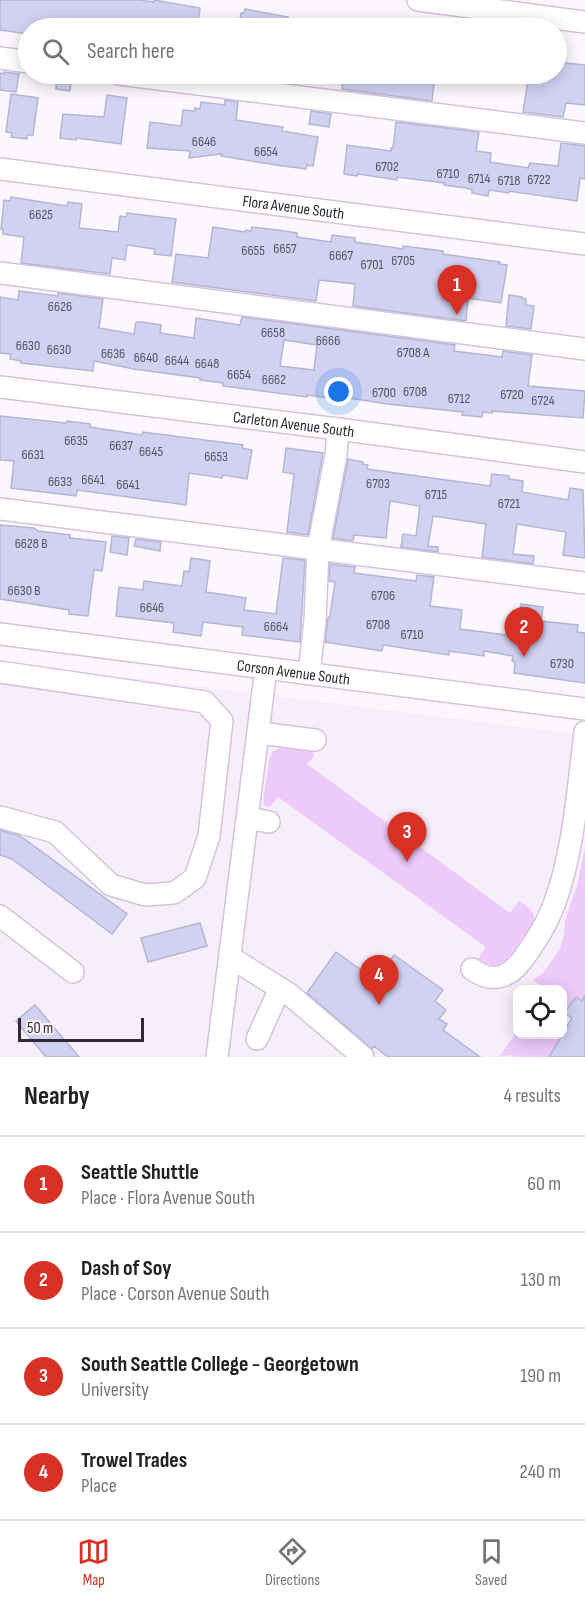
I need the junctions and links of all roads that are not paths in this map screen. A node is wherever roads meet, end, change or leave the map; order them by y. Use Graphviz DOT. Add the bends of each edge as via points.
graph roads {
  1 [pos="418,0"];
  2 [pos="555,18"];
  3 [pos="567,20"];
  4 [pos="585,22"];
  5 [pos="0,58"];
  6 [pos="18,61"];
  7 [pos="198,84"];
  8 [pos="585,133"];
  9 [pos="0,169"];
  10 [pos="585,244"];
  11 [pos="0,273"];
  12 [pos="585,349"];
  13 [pos="0,387"];
  14 [pos="338,429"];
  15 [pos="585,462"];
  16 [pos="0,508"];
  17 [pos="318,549"];
  18 [pos="585,583"];
  19 [pos="0,634"];
  20 [pos="267,668"];
  21 [pos="0,672"];
  22 [pos="309,674"];
  23 [pos="585,709"];
  24 [pos="585,732"];
  25 [pos="259,733"];
  26 [pos="315,740"];
  27 [pos="0,817"];
  28 [pos="247,821"];
  29 [pos="269,822"];
  30 [pos="0,916"];
  31 [pos="230,957"];
  32 [pos="472,969"];
  33 [pos="73,972"];
  34 [pos="280,988"];
  35 [pos="257,1039"];
  36 [pos="217,1057"];
  37 [pos="363,1057"];
  1 -- 2 [label="street"];
  3 -- 4 [label="street"];
  5 -- 6 [label="street"];
  7 -- 8 [label="street"];
  9 -- 10 [label="street, Flora Avenue South"];
  11 -- 12 [label="street"];
  13 -- 14 [label="street, Carleton Avenue South"];
  14 -- 15 [label="street, Carleton Avenue South"];
  14 -- 17 [label="street"];
  16 -- 17 [label="street"];
  17 -- 18 [label="street"];
  17 -- 22 [label="street"];
  19 -- 20 [label="street, Corson Avenue South"];
  20 -- 22 [label="street, Corson Avenue South"];
  20 -- 25 [label="street"];
  21 -- 27 [label="street" via="205,702 222,721 209,836 195,878 174,893 145,895 111,885 55,832"];
  22 -- 23 [label="street, Corson Avenue South"];
  24 -- 32 [label="street" via="566,860 544,929 514,970 492,978"];
  25 -- 26 [label="street"];
  25 -- 28 [label="street"];
  28 -- 29 [label="street"];
  28 -- 31 [label="street"];
  30 -- 33 [label="street"];
  31 -- 34 [label="street"];
  31 -- 36 [label="street"];
  34 -- 35 [label="street"];
  34 -- 37 [label="street"];
}
